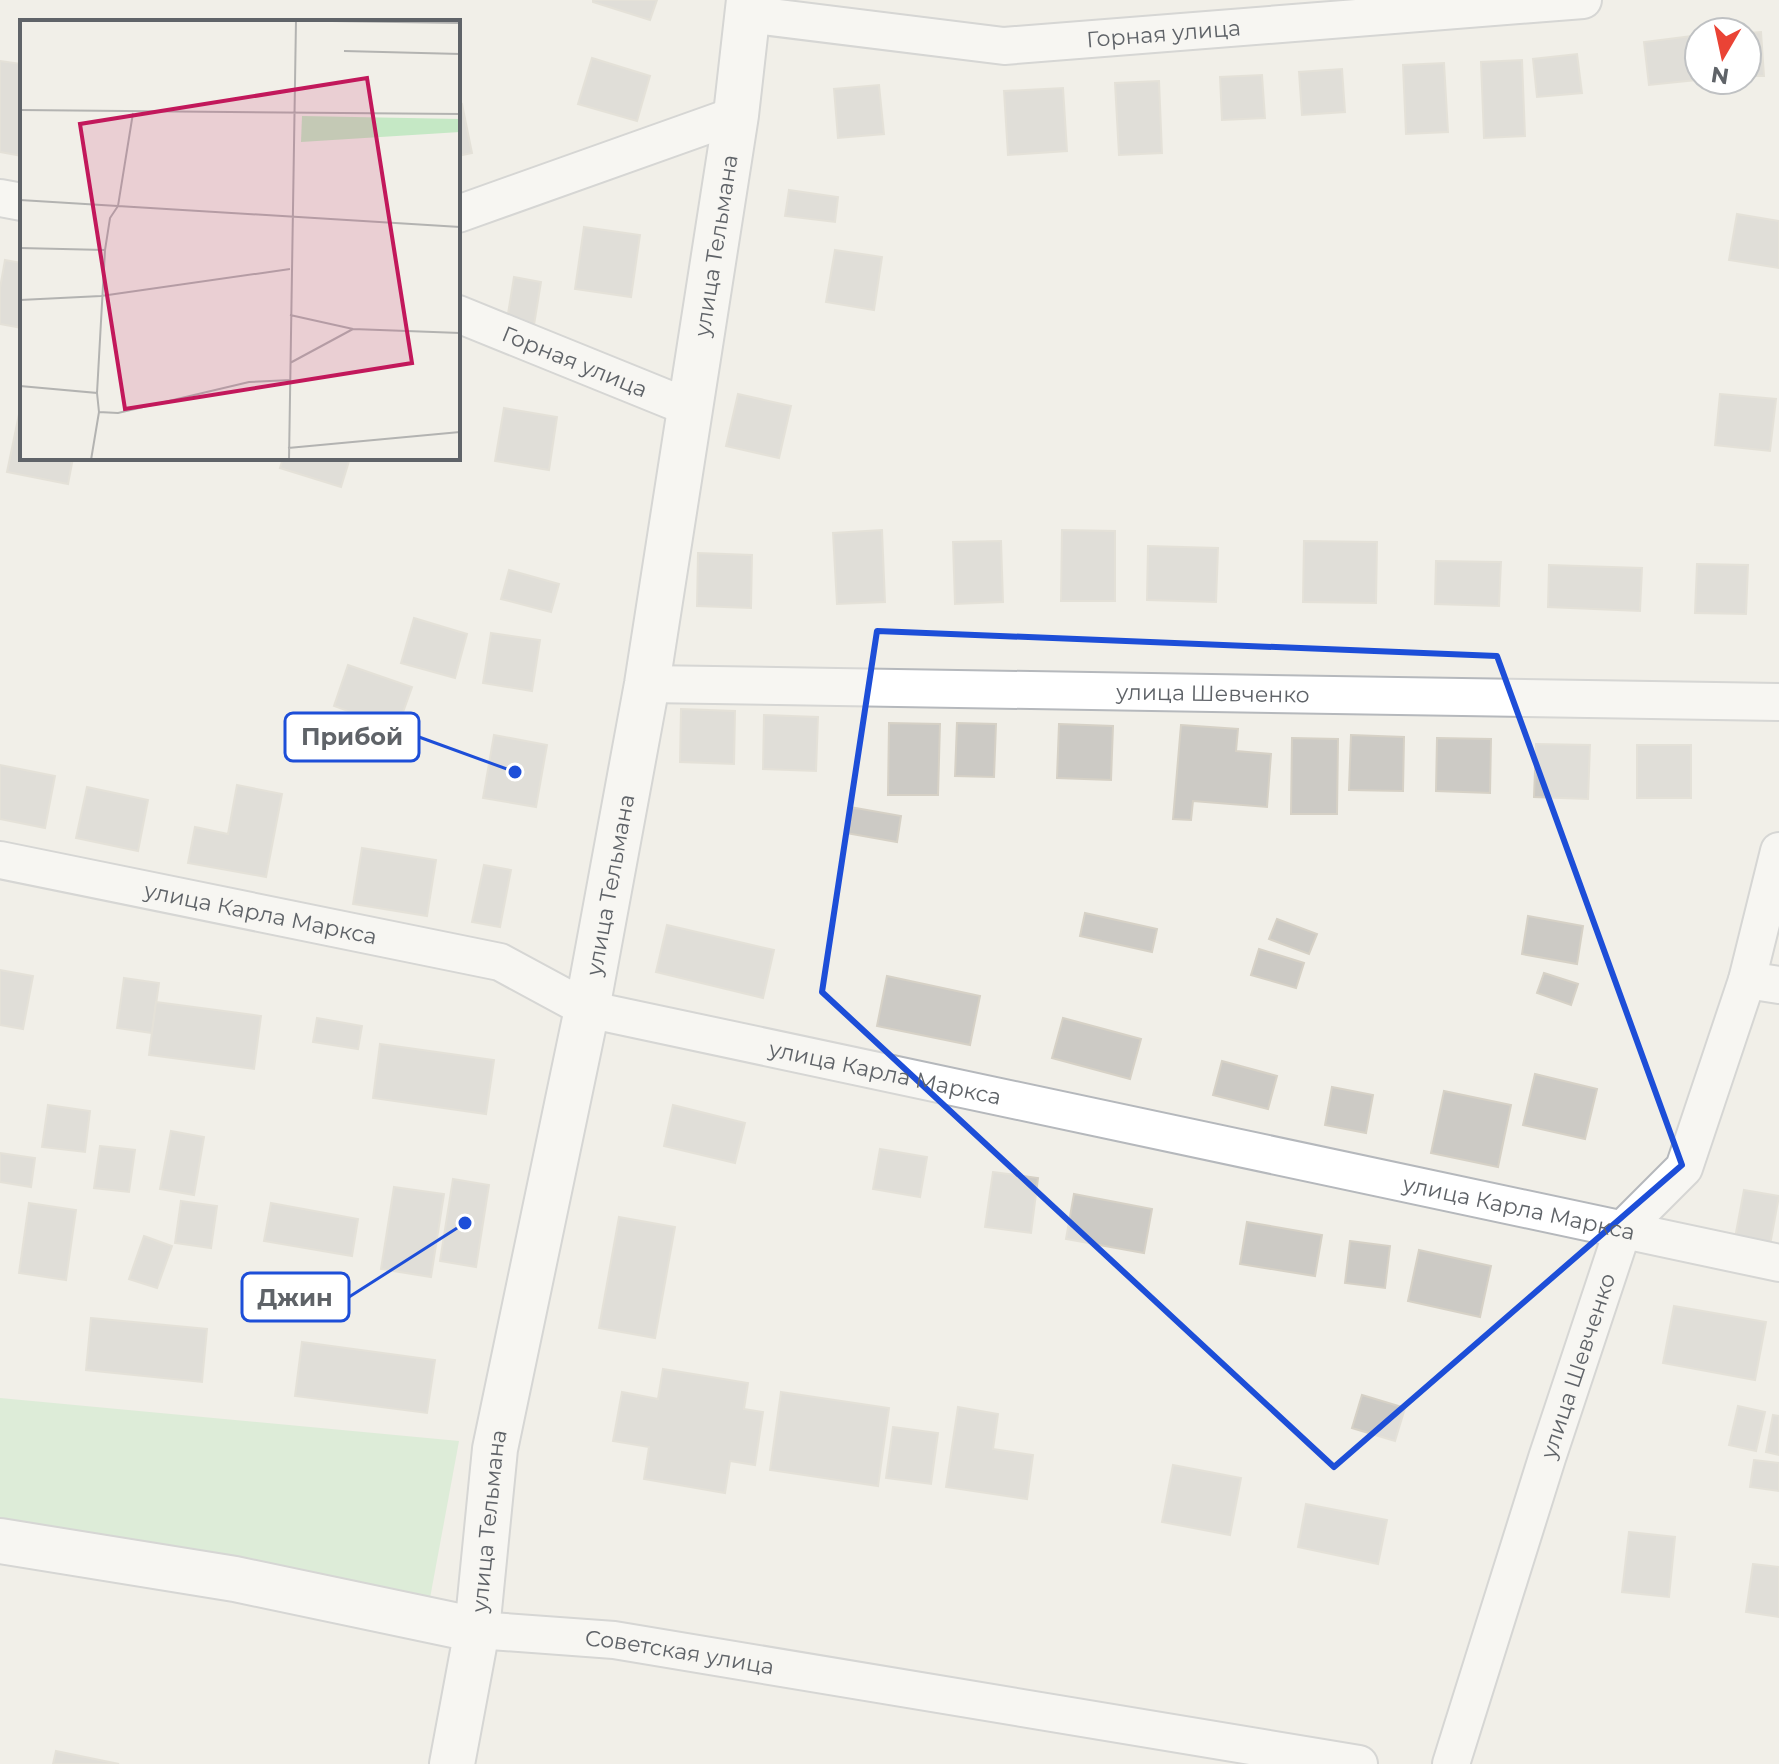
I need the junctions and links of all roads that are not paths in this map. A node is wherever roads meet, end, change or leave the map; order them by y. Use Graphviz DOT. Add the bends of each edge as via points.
graph roads {
  1 [pos="1583,0"];
  2 [pos="747,7"];
  3 [pos="736,115"];
  4 [pos="0,198"];
  5 [pos="20,202"];
  6 [pos="460,213"];
  7 [pos="460,315"];
  8 [pos="690,408"];
  9 [pos="647,684"];
  10 [pos="1779,702"];
  11 [pos="1779,851"];
  12 [pos="0,860"];
  13 [pos="1763,983"];
  14 [pos="587,1009"];
  15 [pos="1623,1229"];
  16 [pos="1779,1263"];
  17 [pos="0,1541"];
  18 [pos="477,1630"];
  19 [pos="452,1764"];
  20 [pos="1359,1764"];
  21 [pos="1451,1764"];
  1 -- 2 [label="street, Горная улица" via="1004,46"];
  2 -- 3 [label="street, улица Тельмана"];
  3 -- 6 [label="street"];
  3 -- 8 [label="street, улица Тельмана"];
  4 -- 5 [label="street"];
  7 -- 8 [label="street, Горная улица"];
  8 -- 9 [label="street, улица Тельмана"];
  9 -- 10 [label="street, улица Шевченко"];
  9 -- 14 [label="street, улица Тельмана"];
  11 -- 13 [label="street, улица Шевченко"];
  12 -- 14 [label="street, улица Карла Маркса" via="500,962"];
  13 -- 15 [label="street, улица Шевченко" via="1684,1168"];
  14 -- 15 [label="street, улица Карла Маркса"];
  14 -- 18 [label="street, улица Тельмана" via="495,1449"];
  15 -- 16 [label="street, улица Карла Маркса"];
  15 -- 21 [label="street, улица Шевченко"];
  17 -- 18 [label="street, Советская улица" via="235,1579"];
  18 -- 19 [label="street, улица Тельмана"];
  18 -- 20 [label="street, Советская улица" via="614,1640"];
}
